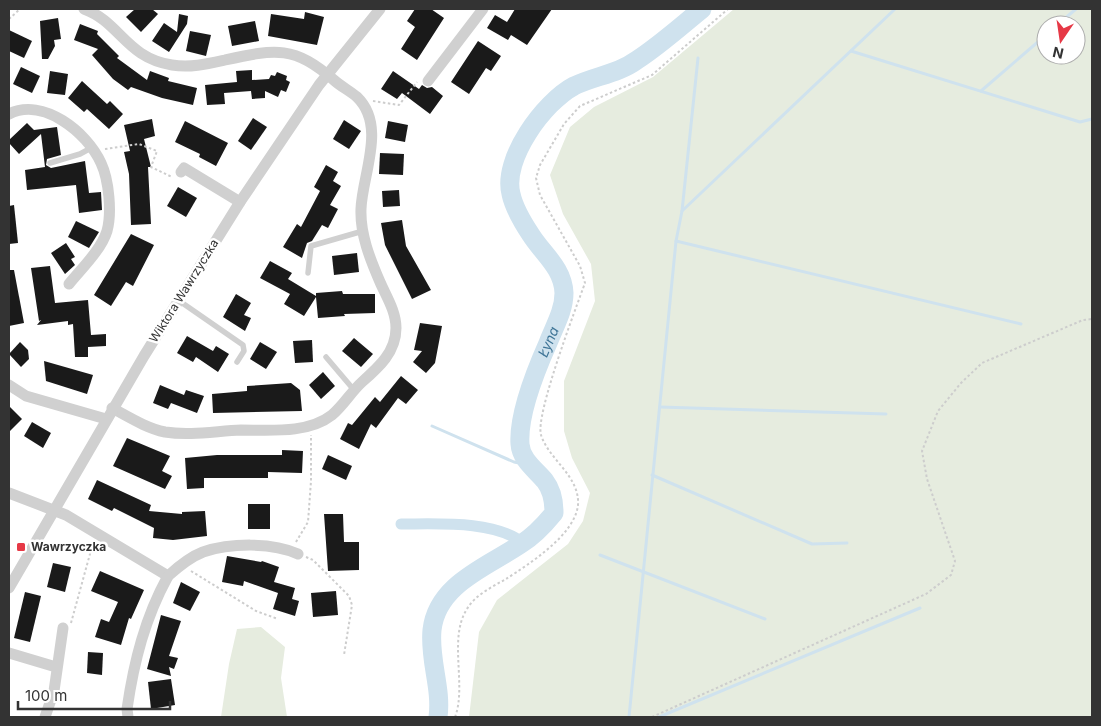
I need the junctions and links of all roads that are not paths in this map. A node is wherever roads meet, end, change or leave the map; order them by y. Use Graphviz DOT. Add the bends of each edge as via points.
graph roads {
  1 [pos="84,9"];
  2 [pos="380,9"];
  3 [pos="483,9"];
  4 [pos="327,73"];
  5 [pos="428,81"];
  6 [pos="9,114"];
  7 [pos="91,148"];
  8 [pos="50,162"];
  9 [pos="181,172"];
  10 [pos="240,202"];
  11 [pos="363,231"];
  12 [pos="308,273"];
  13 [pos="69,284"];
  14 [pos="178,300"];
  15 [pos="326,357"];
  16 [pos="237,362"];
  17 [pos="9,385"];
  18 [pos="354,390"];
  19 [pos="112,408"];
  20 [pos="106,419"];
  21 [pos="9,493"];
  22 [pos="54,508"];
  23 [pos="295,552"];
  24 [pos="168,576"];
  25 [pos="9,588"];
  26 [pos="63,628"];
  27 [pos="9,653"];
  28 [pos="56,667"];
  29 [pos="45,717"];
  30 [pos="128,717"];
  1 -- 4 [label="street" via="112,26 126,44 148,59 195,67 262,52 283,52 302,57"];
  2 -- 4 [label="street, Wiktora Wawrzyczka"];
  3 -- 5 [label="street"];
  4 -- 10 [label="street, Wiktora Wawrzyczka"];
  4 -- 11 [label="street" via="359,99 371,130 361,209"];
  6 -- 7 [label="street" via="19,109 38,110 61,119"];
  7 -- 8 [label="lane"];
  7 -- 13 [label="street" via="101,163 110,206 107,232"];
  9 -- 10 [label="street" via="184,168"];
  10 -- 14 [label="street, Wiktora Wawrzyczka"];
  11 -- 12 [label="lane" via="311,246"];
  11 -- 18 [label="street" via="396,327 392,350 379,368"];
  14 -- 16 [label="lane" via="243,345 244,351"];
  14 -- 19 [label="street, Wiktora Wawrzyczka"];
  15 -- 18 [label="lane"];
  17 -- 20 [label="street" via="26,396"];
  18 -- 19 [label="street" via="332,416 311,424 267,431 190,434 157,429"];
  19 -- 20 [label="street, Wiktora Wawrzyczka"];
  20 -- 22 [label="street, Wiktora Wawrzyczka"];
  21 -- 22 [label="street"];
  22 -- 24 [label="street"];
  22 -- 25 [label="street, Wiktora Wawrzyczka"];
  23 -- 24 [label="street" via="272,547 214,549 181,565"];
  24 -- 30 [label="street" via="152,607 136,654"];
  26 -- 28 [label="street"];
  27 -- 28 [label="street"];
  28 -- 29 [label="street" via="54,691"];
}
